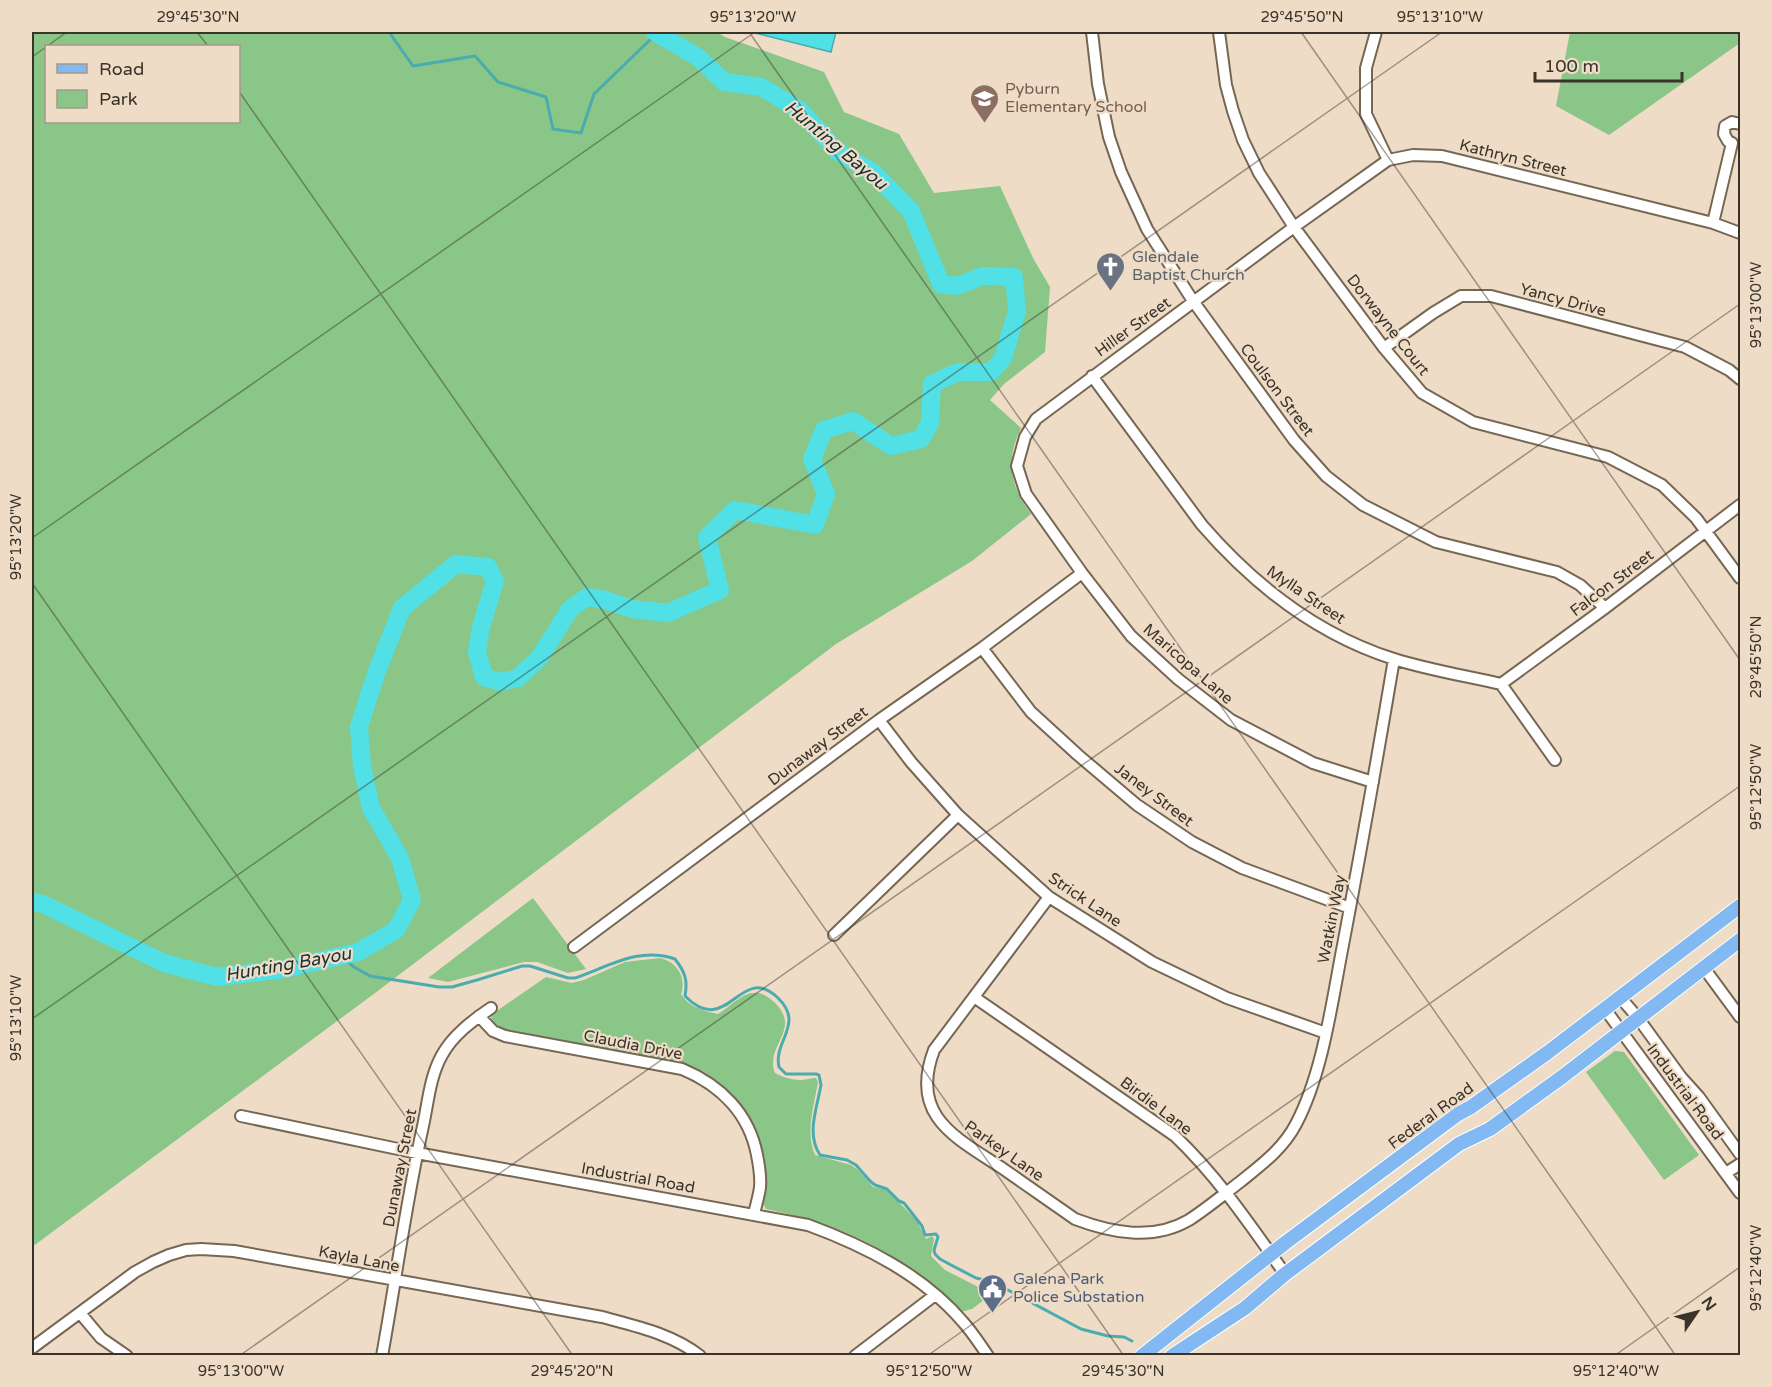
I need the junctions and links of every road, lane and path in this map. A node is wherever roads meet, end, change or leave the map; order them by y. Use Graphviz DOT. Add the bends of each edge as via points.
graph roads {
  1 [pos="1092,32"];
  2 [pos="1219,32"];
  3 [pos="1376,32"];
  4 [pos="1740,124"];
  5 [pos="1736,141"];
  6 [pos="1388,160"];
  7 [pos="1713,223"];
  8 [pos="1294,227"];
  9 [pos="1740,233"];
  10 [pos="1193,301"];
  11 [pos="1384,348"];
  12 [pos="1092,376"];
  13 [pos="1740,379"];
  14 [pos="1019,472"];
  15 [pos="1740,505"];
  16 [pos="1705,531"];
  17 [pos="1083,573"];
  18 [pos="1740,578"];
  19 [pos="1605,609"];
  20 [pos="982,648"];
  21 [pos="1394,659"];
  22 [pos="1501,684"];
  23 [pos="879,720"];
  24 [pos="1555,760"];
  25 [pos="1373,782"];
  26 [pos="958,815"];
  27 [pos="1049,897"];
  28 [pos="1740,906"];
  29 [pos="1350,908"];
  30 [pos="834,935"];
  31 [pos="1740,940"];
  32 [pos="574,947"];
  33 [pos="1704,968"];
  34 [pos="974,996"];
  35 [pos="1620,998"];
  36 [pos="491,1008"];
  37 [pos="1605,1008"];
  38 [pos="479,1016"];
  39 [pos="1740,1017"];
  40 [pos="1638,1018"];
  41 [pos="1621,1031"];
  42 [pos="1326,1033"];
  43 [pos="241,1116"];
  44 [pos="1433,1133"];
  45 [pos="417,1153"];
  46 [pos="1448,1153"];
  47 [pos="1740,1154"];
  48 [pos="1740,1164"];
  49 [pos="1258,1168"];
  50 [pos="1726,1173"];
  51 [pos="1226,1192"];
  52 [pos="1740,1193"];
  53 [pos="754,1214"];
  54 [pos="1271,1254"];
  55 [pos="1285,1274"];
  56 [pos="396,1281"];
  57 [pos="935,1295"];
  58 [pos="80,1313"];
  59 [pos="32,1348"];
  60 [pos="128,1356"];
  61 [pos="382,1356"];
  62 [pos="700,1356"];
  63 [pos="855,1356"];
  64 [pos="988,1356"];
  65 [pos="1142,1356"];
  66 [pos="1172,1356"];
  1 -- 10 [label="street, Coulson Street" via="1103,112 1121,172 1147,229"];
  2 -- 8 [label="street, Dorwayne Court" via="1226,85 1243,140"];
  3 -- 6 [label="street" via="1366,69 1366,114"];
  4 -- 5 [label="street" via="1732,122 1725,126 1725,138"];
  5 -- 7 [label="street"];
  6 -- 7 [label="street, Kathryn Street" via="1413,155 1442,156"];
  6 -- 8 [label="street, Kathryn Street"];
  7 -- 9 [label="street, Kathryn Street"];
  8 -- 10 [label="street, Hiller Street"];
  8 -- 11 [label="street, Dorwayne Court"];
  10 -- 12 [label="street, Hiller Street"];
  10 -- 19 [label="street, Coulson Street" via="1294,440 1326,476 1363,505 1436,542 1557,572 1580,585"];
  11 -- 13 [label="street, Yancy Drive" via="1461,296 1491,296 1685,347"];
  11 -- 16 [label="street, Dorwayne Court" via="1422,393 1473,423 1608,457 1662,485 1684,504"];
  12 -- 14 [label="street, Hiller Street" via="1036,418 1025,437"];
  12 -- 21 [label="street, Mylla Street" via="1202,525 1261,585 1323,628"];
  14 -- 17 [label="street, Maricopa Lane" via="1026,494"];
  15 -- 16 [label="street, Falcon Street"];
  16 -- 18 [label="street, Dorwayne Court"];
  16 -- 19 [label="street, Falcon Street"];
  17 -- 20 [label="street, Dunaway Street"];
  17 -- 25 [label="street, Maricopa Lane" via="1131,636 1231,720 1313,763"];
  19 -- 22 [label="street, Falcon Street"];
  20 -- 23 [label="street, Dunaway Street"];
  20 -- 29 [label="street, Janey Street" via="1031,712 1137,805 1192,842 1242,868"];
  21 -- 22 [label="street, Mylla Street"];
  21 -- 25 [label="street, Watkin Way"];
  22 -- 24 [label="street"];
  23 -- 26 [label="street, Strick Lane"];
  23 -- 32 [label="street, Dunaway Street"];
  25 -- 29 [label="street, Watkin Way"];
  26 -- 27 [label="street, Strick Lane"];
  26 -- 30 [label="street"];
  27 -- 34 [label="street, Parkey Lane"];
  27 -- 42 [label="street, Strick Lane" via="1152,962 1227,998"];
  28 -- 35 [label="main road, Federal Road"];
  29 -- 42 [label="street, Watkin Way"];
  31 -- 33 [label="main road"];
  33 -- 39 [label="street"];
  33 -- 40 [label="main road"];
  34 -- 51 [label="street, Birdie Lane" via="1175,1136"];
  34 -- 51 [label="street, Parkey Lane" via="934,1050 927,1073 932,1107 954,1136 1075,1219 1119,1232 1148,1233 1168,1228 1188,1220"];
  35 -- 37 [label="main road, Federal Road"];
  35 -- 40 [label="street, Industrial Road"];
  36 -- 38 [label="street, Dunaway Street"];
  37 -- 41 [label="street, Industrial Road"];
  37 -- 44 [label="main road, Federal Road"];
  38 -- 45 [label="street, Dunaway Street" via="453,1040 438,1063"];
  38 -- 53 [label="street, Claudia Drive" via="493,1031 505,1036 682,1069 712,1084 734,1104 755,1142 760,1186"];
  40 -- 41 [label="main road"];
  40 -- 47 [label="street, Industrial Road"];
  41 -- 46 [label="main road" via="1490,1128"];
  41 -- 50 [label="street, Industrial Road"];
  42 -- 49 [label="street, Watkin Way" via="1296,1126"];
  43 -- 45 [label="street, Industrial Road"];
  44 -- 46 [label="main road"];
  44 -- 54 [label="main road, Federal Road"];
  45 -- 53 [label="street, Industrial Road"];
  45 -- 56 [label="street, Dunaway Street"];
  46 -- 55 [label="main road"];
  48 -- 50 [label="street"];
  49 -- 51 [label="street, Parkey Lane"];
  50 -- 52 [label="street, Industrial Road"];
  51 -- 54 [label="street, Birdie Lane"];
  53 -- 57 [label="street, Industrial Road" via="836,1235 874,1253"];
  54 -- 55 [label="street, Birdie Lane"];
  54 -- 65 [label="main road, Federal Road"];
  55 -- 66 [label="main road" via="1245,1308"];
  56 -- 58 [label="street, Kayla Lane" via="234,1251 186,1250 135,1272"];
  56 -- 61 [label="street, Dunaway Street"];
  56 -- 62 [label="street, Kayla Lane" via="602,1317 646,1329"];
  57 -- 63 [label="street"];
  57 -- 64 [label="street, Industrial Road" via="963,1322"];
  58 -- 59 [label="street, Kayla Lane"];
  58 -- 60 [label="street" via="101,1338"];
}
